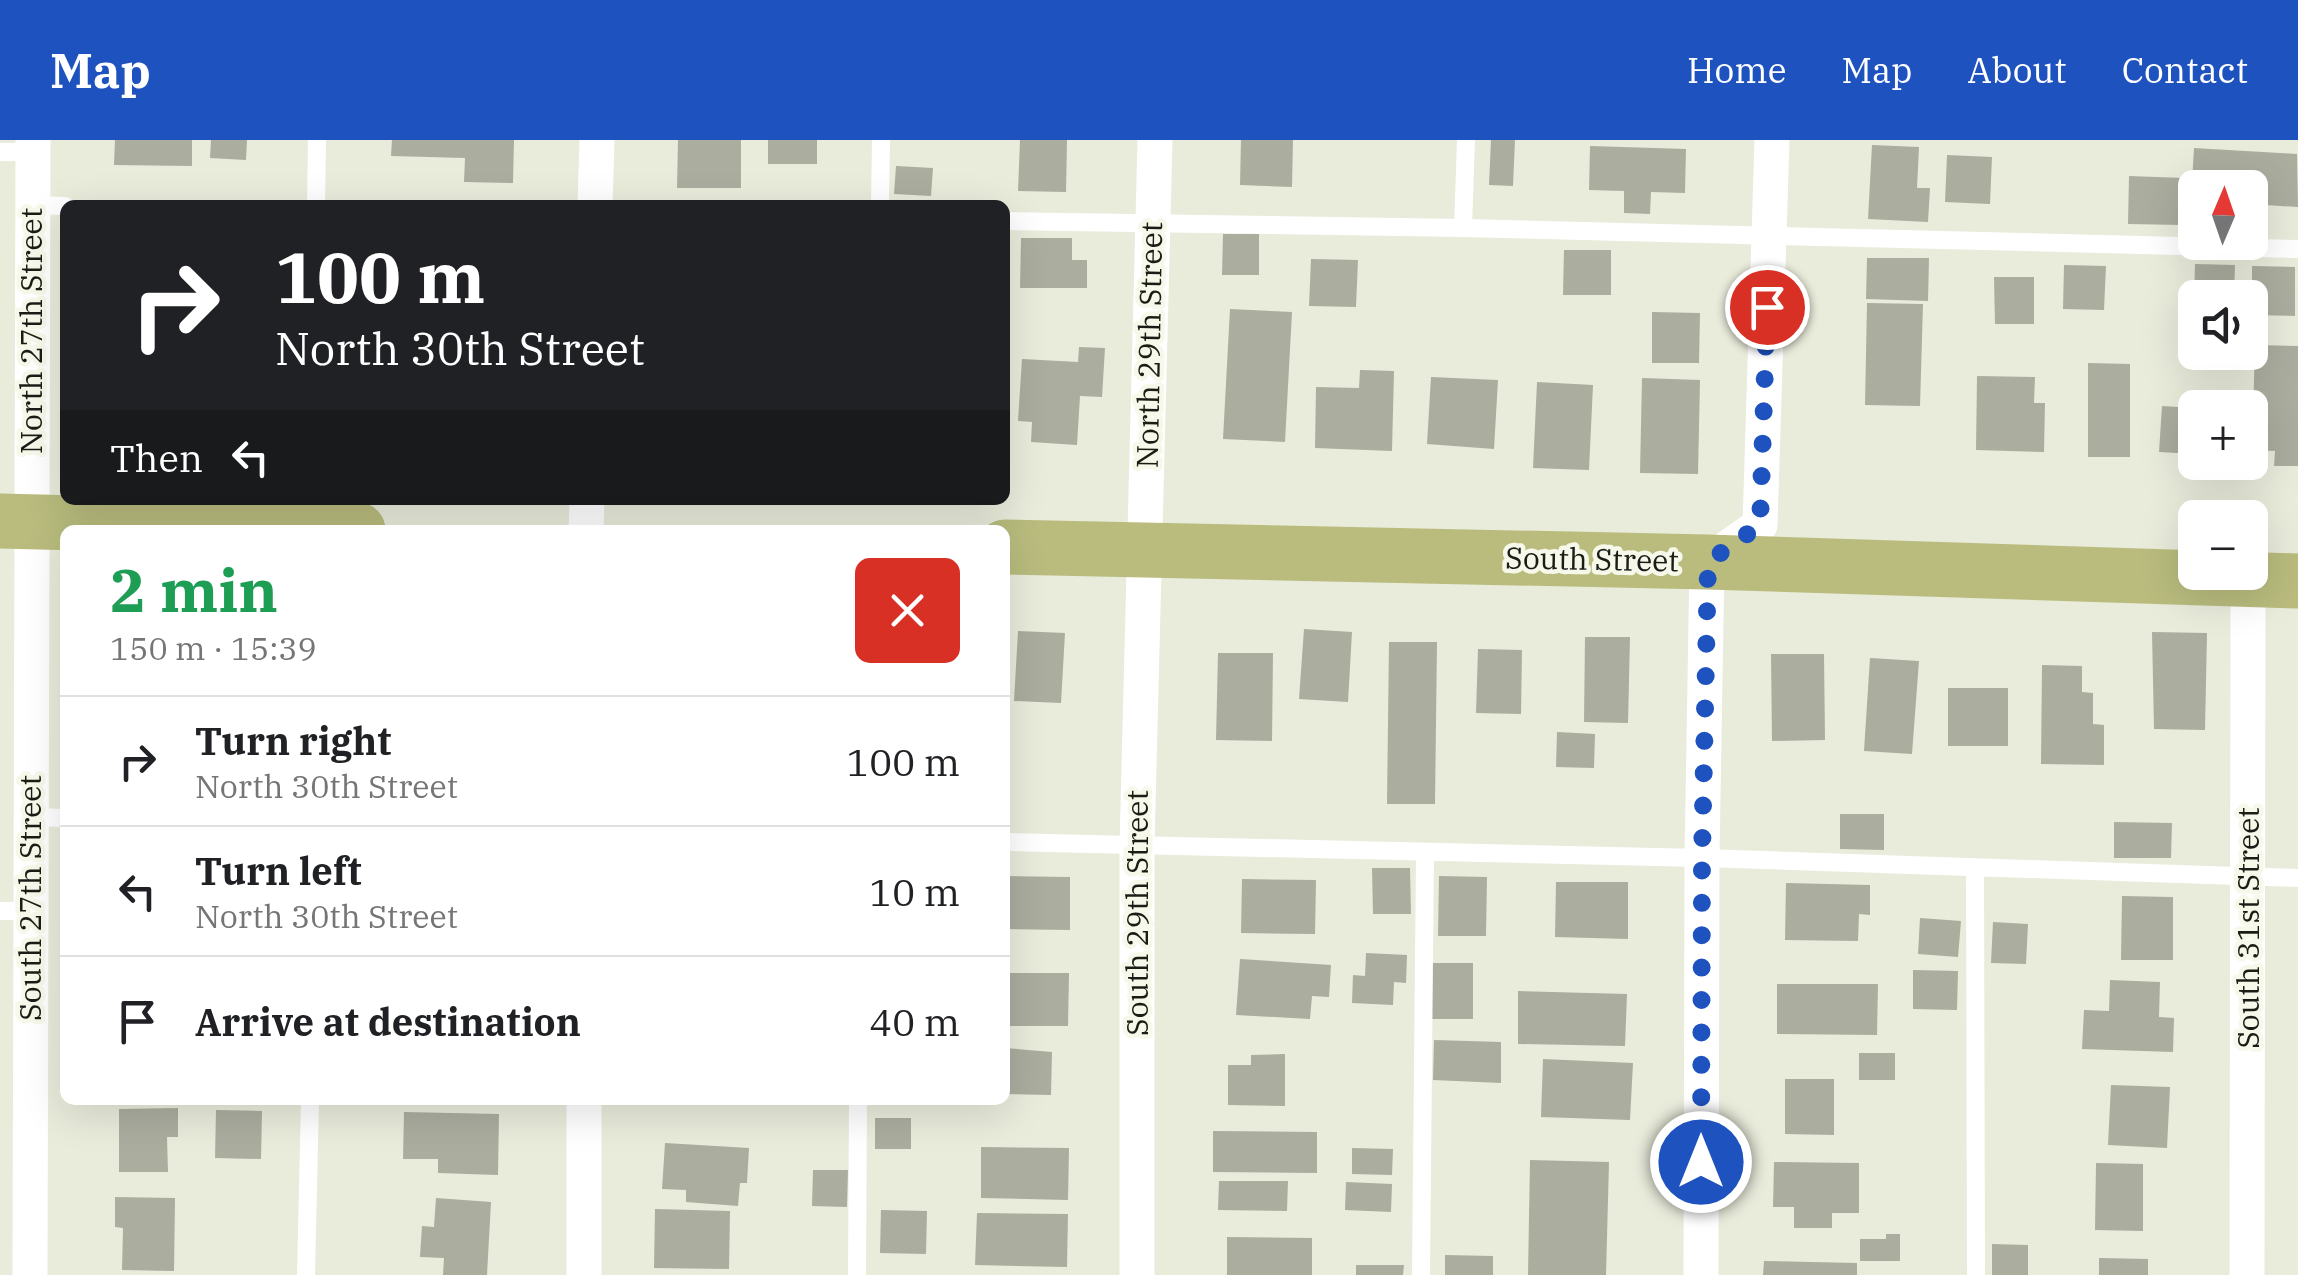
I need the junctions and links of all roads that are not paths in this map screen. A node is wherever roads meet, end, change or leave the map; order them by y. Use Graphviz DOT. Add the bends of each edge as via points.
graph roads {
  1 [pos="317,140"];
  2 [pos="597,140"];
  3 [pos="881,140"];
  4 [pos="1155,140"];
  5 [pos="1466,140"];
  6 [pos="1772,140"];
  7 [pos="22,148"];
  8 [pos="316,200"];
  9 [pos="595,200"];
  10 [pos="880,200"];
  11 [pos="48,206"];
  12 [pos="1010,220"];
  13 [pos="1152,221"];
  14 [pos="1463,228"];
  15 [pos="1770,236"];
  16 [pos="2298,249"];
  17 [pos="16,522"];
  18 [pos="144,525"];
  19 [pos="1010,547"];
  20 [pos="1144,551"];
  21 [pos="1708,562"];
  22 [pos="2273,581"];
  23 [pos="48,817"];
  24 [pos="1010,842"];
  25 [pos="1137,845"];
  26 [pos="1426,854"];
  27 [pos="1702,858"];
  28 [pos="1975,869"];
  29 [pos="2249,876"];
  30 [pos="2298,878"];
  31 [pos="16,911"];
  32 [pos="310,1105"];
  33 [pos="584,1105"];
  34 [pos="858,1105"];
  35 [pos="30,1275"];
  36 [pos="306,1275"];
  37 [pos="584,1275"];
  38 [pos="857,1275"];
  39 [pos="1138,1275"];
  40 [pos="1421,1275"];
  41 [pos="1701,1275"];
  42 [pos="1976,1275"];
  43 [pos="2247,1275"];
  1 -- 8 [label="lane"];
  2 -- 9 [label="street"];
  3 -- 10 [label="lane"];
  4 -- 13 [label="street, North 29th Street"];
  5 -- 14 [label="lane"];
  6 -- 15 [label="street"];
  7 -- 11 [label="street, North 27th Street"];
  11 -- 17 [label="street, North 27th Street"];
  12 -- 13 [label="lane"];
  13 -- 14 [label="lane"];
  13 -- 20 [label="street, North 29th Street"];
  14 -- 15 [label="lane"];
  15 -- 16 [label="lane"];
  15 -- 21 [label="street" via="1760,525"];
  17 -- 18 [label="main road"];
  17 -- 23 [label="street, South 27th Street"];
  19 -- 20 [label="main road, South Street"];
  20 -- 21 [label="main road, South Street"];
  20 -- 25 [label="street, South 29th Street"];
  21 -- 22 [label="main road, South Street"];
  21 -- 27 [label="street"];
  22 -- 29 [label="street, South 31st Street"];
  23 -- 31 [label="street, South 27th Street"];
  24 -- 25 [label="lane"];
  25 -- 26 [label="lane"];
  25 -- 39 [label="street, South 29th Street"];
  26 -- 27 [label="lane"];
  26 -- 40 [label="lane"];
  27 -- 28 [label="lane"];
  27 -- 41 [label="street"];
  28 -- 29 [label="lane"];
  28 -- 42 [label="lane"];
  29 -- 30 [label="lane"];
  29 -- 43 [label="street, South 31st Street"];
  31 -- 35 [label="street, South 27th Street"];
  32 -- 36 [label="lane"];
  33 -- 37 [label="street"];
  34 -- 38 [label="lane"];
}
